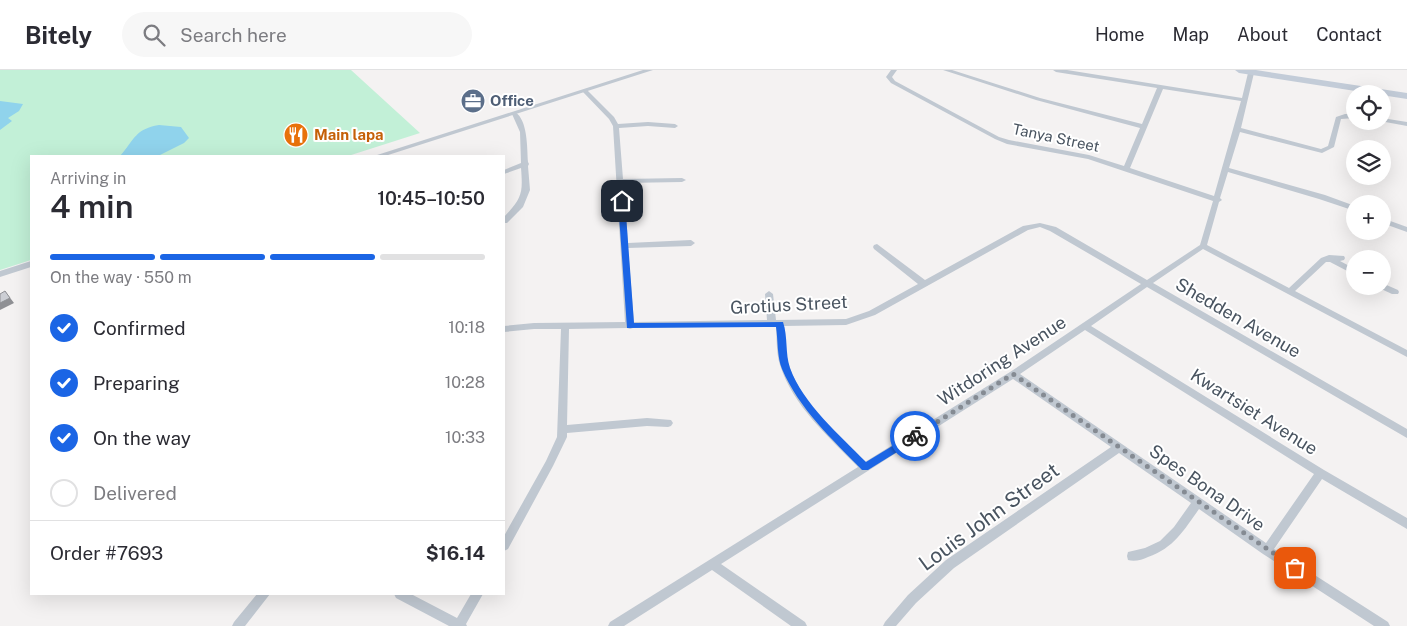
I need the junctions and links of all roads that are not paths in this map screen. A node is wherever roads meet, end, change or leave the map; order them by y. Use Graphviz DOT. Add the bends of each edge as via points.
graph roads {
  1 [pos="650,70"];
  2 [pos="894,70"];
  3 [pos="946,70"];
  4 [pos="1056,70"];
  5 [pos="1239,70"];
  6 [pos="1250,73"];
  7 [pos="1161,86"];
  8 [pos="585,91"];
  9 [pos="1407,96"];
  10 [pos="1244,100"];
  11 [pos="515,114"];
  12 [pos="1346,116"];
  13 [pos="1391,121"];
  14 [pos="1407,124"];
  15 [pos="616,126"];
  16 [pos="675,126"];
  17 [pos="1145,127"];
  18 [pos="1237,129"];
  19 [pos="381,155"];
  20 [pos="526,164"];
  21 [pos="1226,168"];
  22 [pos="1126,170"];
  23 [pos="505,172"];
  24 [pos="682,180"];
  25 [pos="620,181"];
  26 [pos="1218,200"];
  27 [pos="1346,205"];
  28 [pos="505,219"];
  29 [pos="1391,224"];
  30 [pos="1052,229"];
  31 [pos="1407,230"];
  32 [pos="691,243"];
  33 [pos="625,246"];
  34 [pos="1203,246"];
  35 [pos="880,247"];
  36 [pos="1328,258"];
  37 [pos="1341,258"];
  38 [pos="30,264"];
  39 [pos="1346,267"];
  40 [pos="0,274"];
  41 [pos="925,284"];
  42 [pos="1146,284"];
  43 [pos="1391,290"];
  44 [pos="1289,292"];
  45 [pos="1395,292"];
  46 [pos="769,294"];
  47 [pos="776,324"];
  48 [pos="565,326"];
  49 [pos="630,326"];
  50 [pos="1085,326"];
  51 [pos="505,329"];
  52 [pos="1407,354"];
  53 [pos="1013,374"];
  54 [pos="668,423"];
  55 [pos="563,429"];
  56 [pos="1407,434"];
  57 [pos="1119,447"];
  58 [pos="865,468"];
  59 [pos="1320,473"];
  60 [pos="1198,502"];
  61 [pos="1407,524"];
  62 [pos="505,544"];
  63 [pos="1268,550"];
  64 [pos="1132,556"];
  65 [pos="712,564"];
  66 [pos="263,595"];
  67 [pos="402,595"];
  68 [pos="476,595"];
  69 [pos="238,626"];
  70 [pos="460,626"];
  71 [pos="614,626"];
  72 [pos="801,626"];
  73 [pos="889,626"];
  74 [pos="1384,626"];
  1 -- 8 [label="street"];
  2 -- 22 [label="street, Tanya Street" via="889,77 896,84 1002,140 1066,152"];
  3 -- 17 [label="street" via="1038,99"];
  4 -- 7 [label="street"];
  5 -- 6 [label="main road"];
  6 -- 9 [label="main road"];
  6 -- 10 [label="street"];
  7 -- 10 [label="street"];
  7 -- 17 [label="street"];
  8 -- 11 [label="street"];
  8 -- 15 [label="street"];
  10 -- 18 [label="street"];
  11 -- 19 [label="street"];
  11 -- 20 [label="street" via="523,132"];
  12 -- 18 [label="street" via="1338,118 1331,148 1322,151"];
  13 -- 14 [label="street"];
  15 -- 16 [label="street"];
  15 -- 25 [label="street"];
  17 -- 22 [label="street"];
  18 -- 21 [label="street"];
  20 -- 23 [label="street"];
  20 -- 28 [label="street" via="524,199"];
  21 -- 26 [label="street"];
  21 -- 27 [label="street"];
  22 -- 26 [label="street, Tanya Street"];
  24 -- 25 [label="street"];
  25 -- 33 [label="street"];
  26 -- 34 [label="street"];
  29 -- 31 [label="street"];
  30 -- 41 [label="street, Grotius Street" via="1040,225 1026,228"];
  30 -- 42 [label="street, Shedden Avenue"];
  32 -- 33 [label="street"];
  33 -- 49 [label="street"];
  34 -- 42 [label="street, Witdoring Avenue"];
  34 -- 44 [label="street"];
  35 -- 41 [label="street"];
  36 -- 37 [label="street"];
  36 -- 39 [label="street"];
  36 -- 44 [label="street"];
  38 -- 40 [label="street"];
  41 -- 47 [label="street, Grotius Street" via="856,319 836,323"];
  42 -- 50 [label="street, Witdoring Avenue"];
  42 -- 56 [label="street, Shedden Avenue"];
  43 -- 45 [label="street"];
  44 -- 52 [label="street"];
  46 -- 47 [label="street"];
  47 -- 49 [label="street, Grotius Street"];
  47 -- 58 [label="street" via="786,368 803,398"];
  48 -- 49 [label="street, Grotius Street"];
  48 -- 51 [label="street, Grotius Street"];
  48 -- 55 [label="street"];
  50 -- 53 [label="street, Witdoring Avenue"];
  50 -- 59 [label="street, Kwartsiet Avenue"];
  53 -- 57 [label="street, Spes Bona Drive"];
  53 -- 58 [label="street, Witdoring Avenue"];
  54 -- 55 [label="street"];
  55 -- 62 [label="street" via="559,447"];
  57 -- 60 [label="street, Spes Bona Drive"];
  57 -- 73 [label="street, Louis John Street" via="950,564 912,599"];
  58 -- 65 [label="street, Witdoring Avenue"];
  59 -- 61 [label="street, Kwartsiet Avenue"];
  59 -- 63 [label="street"];
  60 -- 63 [label="street, Spes Bona Drive"];
  60 -- 64 [label="street" via="1167,543 1149,554"];
  63 -- 74 [label="street, Spes Bona Drive"];
  65 -- 71 [label="street, Witdoring Avenue"];
  65 -- 72 [label="street"];
  66 -- 69 [label="street"];
  67 -- 70 [label="street"];
  68 -- 70 [label="street"];
}
